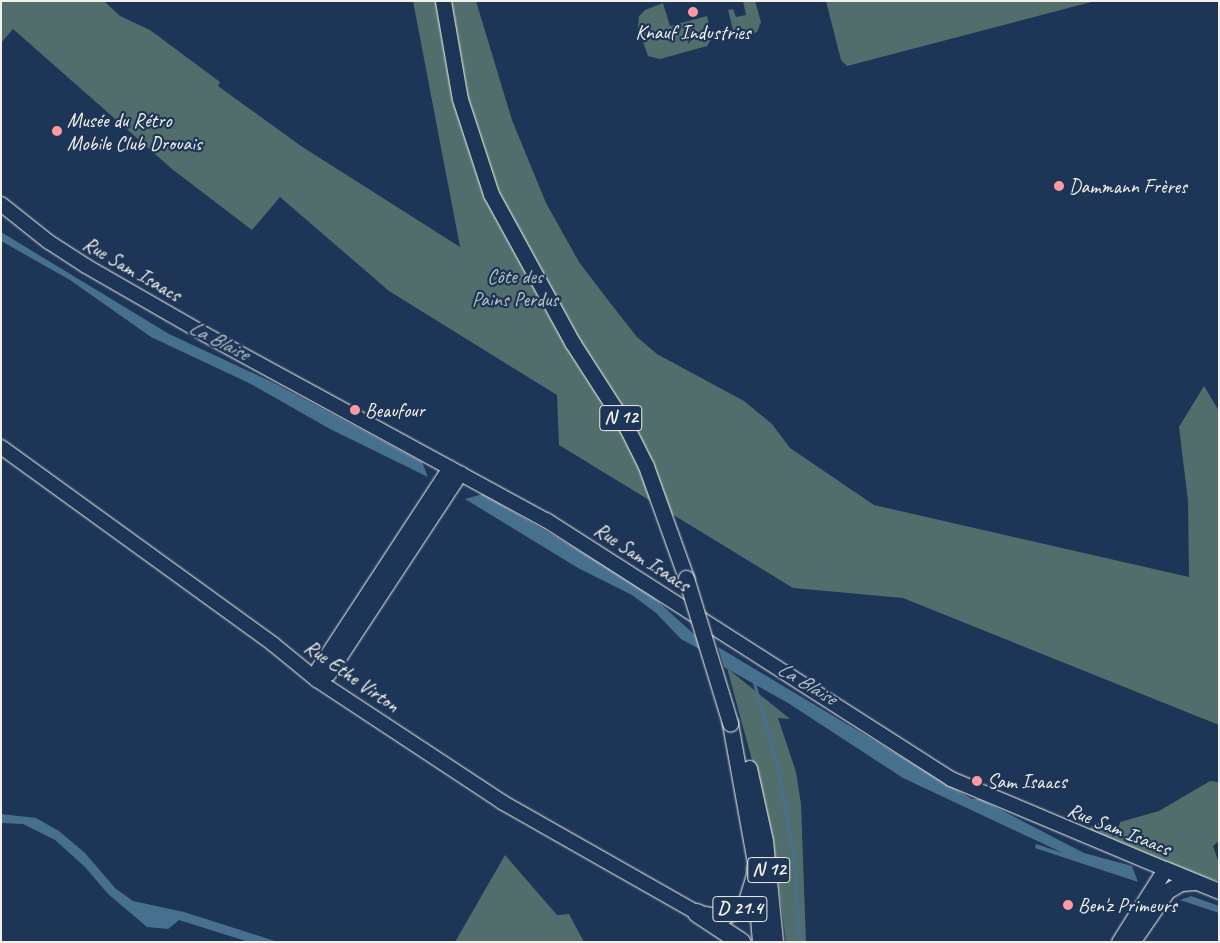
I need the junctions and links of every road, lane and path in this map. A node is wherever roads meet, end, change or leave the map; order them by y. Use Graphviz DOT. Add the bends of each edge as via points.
graph roads {
  1 [pos="443,1"];
  2 [pos="1,204"];
  3 [pos="1,447"];
  4 [pos="456,470"];
  5 [pos="322,674"];
  6 [pos="734,726"];
  7 [pos="756,868"];
  8 [pos="1169,871"];
  9 [pos="1195,882"];
  10 [pos="1219,891"];
  11 [pos="1157,904"];
  12 [pos="697,913"];
  13 [pos="741,942"];
  14 [pos="762,942"];
  15 [pos="775,942"];
  16 [pos="1119,942"];
  17 [pos="1132,942"];
  1 -- 6 [label="main road, N 12, bridge" via="454,72 491,194 531,269 642,458 691,582"];
  2 -- 4 [label="main road, Rue Sam Isaacs" via="49,242 212,338"];
  3 -- 5 [label="main road, Rue Ethe Virton / D 21.4" via="274,644"];
  4 -- 5 [label="main road"];
  4 -- 8 [label="main road, Rue Sam Isaacs" via="546,520 951,779"];
  5 -- 12 [label="main road, Rue Ethe Virton / D 21.4" via="356,703 502,802"];
  6 -- 7 [label="main road, N 12"];
  6 -- 15 [label="main road, N 12" via="765,841"];
  7 -- 12 [label="main road, D 21.4" via="746,901 739,910 722,917"];
  7 -- 14 [label="highway, N 12"];
  8 -- 9 [label="main road, Rue Sam Isaacs"];
  8 -- 11 [label="main road"];
  8 -- 16 [label="main road"];
  9 -- 10 [label="main road, Rue Sam Isaacs"];
  9 -- 11 [label="main road" via="1173,886"];
  11 -- 17 [label="main road"];
  12 -- 13 [label="highway, D 21.4"];
}
